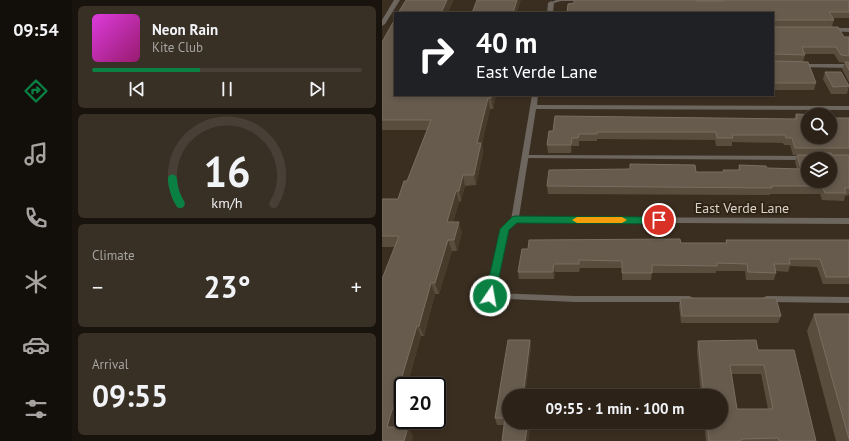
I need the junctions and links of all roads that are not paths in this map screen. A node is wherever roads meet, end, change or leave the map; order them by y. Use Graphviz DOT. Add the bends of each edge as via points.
graph roads {
  1 [pos="397,0"];
  2 [pos="585,0"];
  3 [pos="681,1"];
  4 [pos="737,1"];
  5 [pos="551,3"];
  6 [pos="550,12"];
  7 [pos="382,24"];
  8 [pos="826,30"];
  9 [pos="849,30"];
  10 [pos="796,66"];
  11 [pos="849,66"];
  12 [pos="535,96"];
  13 [pos="533,107"];
  14 [pos="849,108"];
  15 [pos="525,157"];
  16 [pos="801,158"];
  17 [pos="515,220"];
  18 [pos="849,221"];
  19 [pos="700,299"];
  20 [pos="755,299"];
  21 [pos="849,300"];
  1 -- 7 [label="street"];
  2 -- 5 [label="lane" via="561,0"];
  3 -- 4 [label="lane"];
  5 -- 6 [label="street"];
  8 -- 9 [label="street"];
  10 -- 11 [label="lane"];
  12 -- 13 [label="street"];
  13 -- 14 [label="street"];
  13 -- 15 [label="street"];
  15 -- 16 [label="lane"];
  15 -- 17 [label="street"];
  17 -- 18 [label="street, East Verde Lane"];
  17 -- 19 [label="lane" via="504,229 490,296"];
  20 -- 21 [label="lane"];
}
